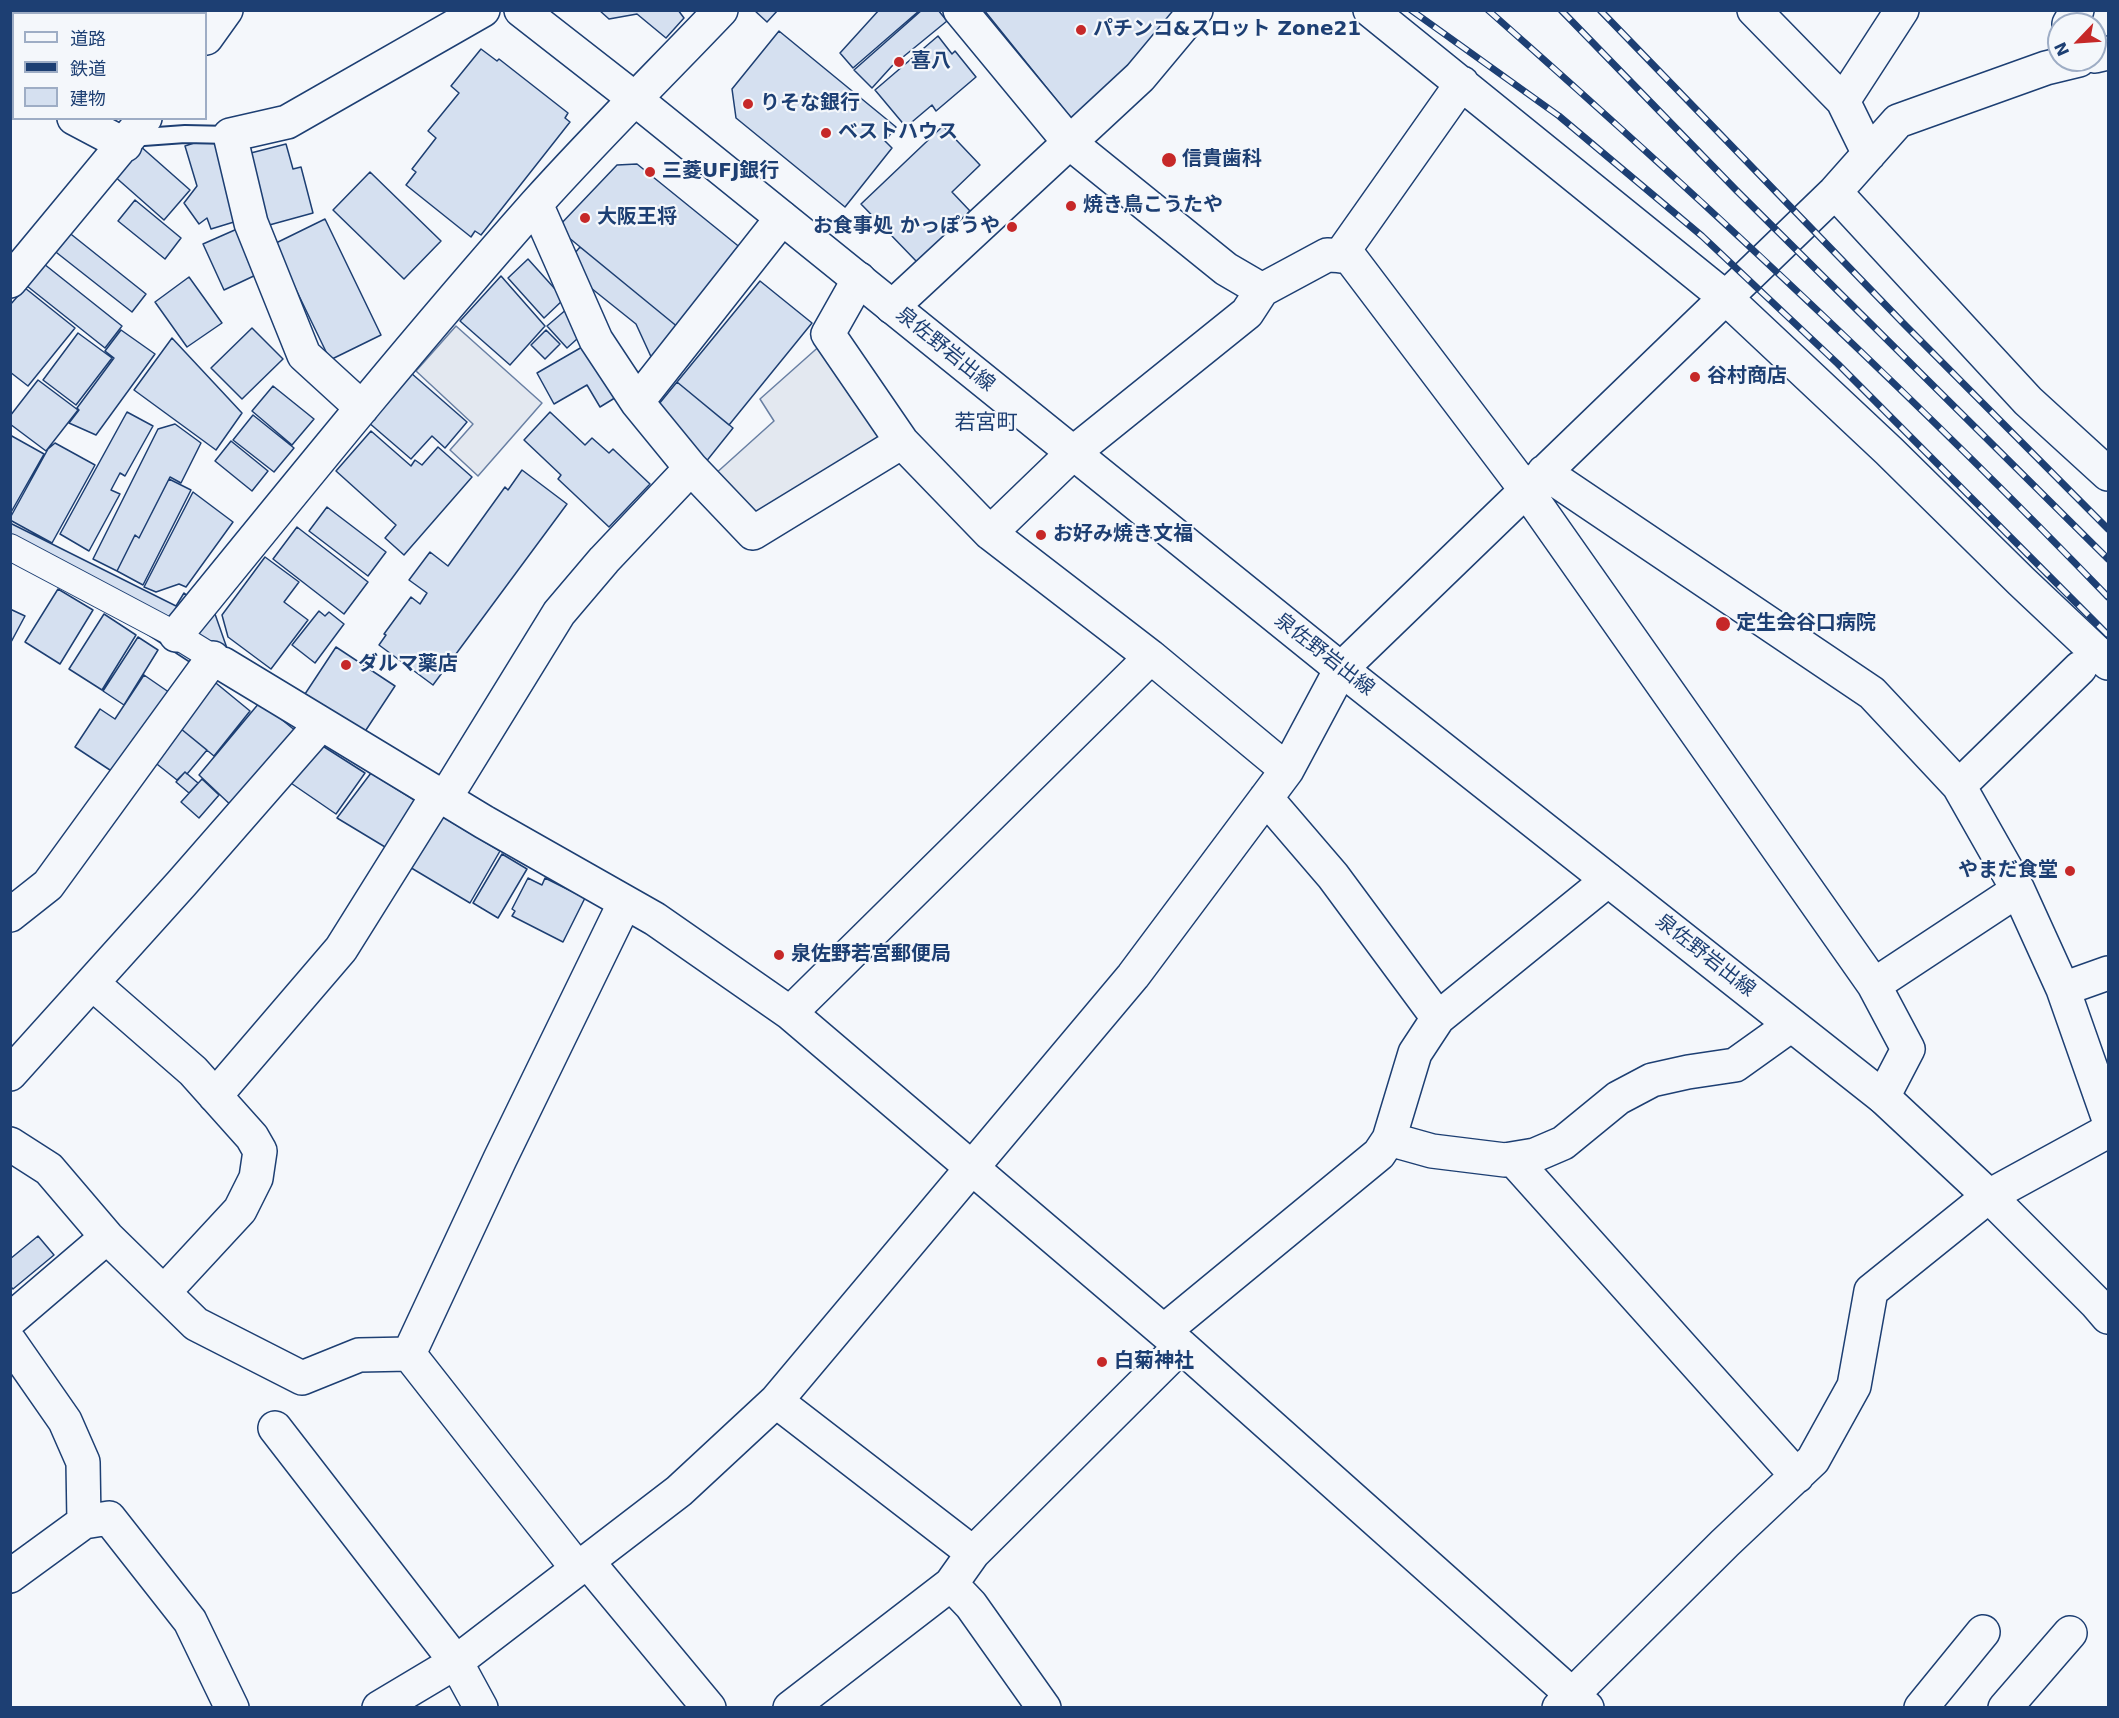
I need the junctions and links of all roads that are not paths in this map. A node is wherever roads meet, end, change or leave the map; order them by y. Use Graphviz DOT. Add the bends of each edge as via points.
graph roads {
  1 [pos="226,10"];
  2 [pos="483,10"];
  3 [pos="522,10"];
  4 [pos="721,10"];
  5 [pos="960,10"];
  6 [pos="1196,10"];
  7 [pos="1370,10"];
  8 [pos="1754,10"];
  9 [pos="1902,10"];
  10 [pos="207,37"];
  11 [pos="2047,59"];
  12 [pos="1461,83"];
  13 [pos="635,99"];
  14 [pos="1843,101"];
  15 [pos="81,120"];
  16 [pos="133,134"];
  17 [pos="230,135"];
  18 [pos="1070,143"];
  19 [pos="1869,154"];
  20 [pos="1835,192"];
  21 [pos="537,204"];
  22 [pos="782,218"];
  23 [pos="1340,256"];
  24 [pos="859,279"];
  25 [pos="10,281"];
  26 [pos="1262,290"];
  27 [pos="1726,298"];
  28 [pos="892,307"];
  29 [pos="637,402"];
  30 [pos="362,408"];
  31 [pos="902,442"];
  32 [pos="1073,453"];
  33 [pos="691,468"];
  34 [pos="2109,474"];
  35 [pos="1535,481"];
  36 [pos="990,533"];
  37 [pos="10,547"];
  38 [pos="176,635"];
  39 [pos="1151,657"];
  40 [pos="218,661"];
  41 [pos="2094,666"];
  42 [pos="1341,669"];
  43 [pos="321,724"];
  44 [pos="1287,770"];
  45 [pos="1959,786"];
  46 [pos="441,796"];
  47 [pos="1266,798"];
  48 [pos="1608,880"];
  49 [pos="2018,890"];
  50 [pos="625,902"];
  51 [pos="10,915"];
  52 [pos="2109,973"];
  53 [pos="92,983"];
  54 [pos="1874,985"];
  55 [pos="2063,989"];
  56 [pos="790,1013"];
  57 [pos="1438,1018"];
  58 [pos="1791,1025"];
  59 [pos="10,1074"];
  60 [pos="215,1096"];
  61 [pos="1883,1097"];
  62 [pos="2109,1117"];
  63 [pos="2109,1131"];
  64 [pos="1389,1139"];
  65 [pos="10,1144"];
  66 [pos="1513,1159"];
  67 [pos="971,1167"];
  68 [pos="1989,1196"];
  69 [pos="107,1237"];
  70 [pos="164,1292"];
  71 [pos="2104,1306"];
  72 [pos="10,1320"];
  73 [pos="1172,1339"];
  74 [pos="10,1342"];
  75 [pos="409,1354"];
  76 [pos="776,1401"];
  77 [pos="275,1428"];
  78 [pos="1797,1476"];
  79 [pos="84,1522"];
  80 [pos="973,1553"];
  81 [pos="582,1564"];
  82 [pos="10,1576"];
  83 [pos="951,1584"];
  84 [pos="1983,1632"];
  85 [pos="2070,1633"];
  86 [pos="456,1662"];
  87 [pos="1573,1703"];
  88 [pos="232,1707"];
  89 [pos="379,1707"];
  90 [pos="481,1707"];
  91 [pos="709,1707"];
  92 [pos="790,1707"];
  93 [pos="1044,1707"];
  94 [pos="1921,1707"];
  95 [pos="2005,1707"];
  1 -- 10 [label="street"];
  2 -- 17 [label="street" via="287,122"];
  3 -- 13 [label="street, 泉佐野岩出線"];
  4 -- 13 [label="street"];
  5 -- 18 [label="street"];
  6 -- 18 [label="street" via="1140,77"];
  7 -- 12 [label="street"];
  8 -- 14 [label="street"];
  9 -- 14 [label="street"];
  11 -- 19 [label="street" via="1898,121"];
  12 -- 23 [label="street"];
  12 -- 27 [label="street"];
  13 -- 21 [label="street"];
  13 -- 22 [label="street, 泉佐野岩出線"];
  14 -- 19 [label="street"];
  15 -- 16 [label="street"];
  16 -- 17 [label="lane"];
  16 -- 25 [label="street"];
  17 -- 30 [label="street" via="251,223 304,356"];
  18 -- 26 [label="street" via="1226,269"];
  18 -- 28 [label="street"];
  19 -- 20 [label="street"];
  20 -- 27 [label="street"];
  20 -- 34 [label="street" via="2028,400"];
  21 -- 29 [label="street" via="596,340"];
  21 -- 30 [label="street"];
  22 -- 24 [label="street, 泉佐野岩出線"];
  22 -- 29 [label="street"];
  23 -- 26 [label="street" via="1327,255"];
  23 -- 35 [label="street" via="1348,256"];
  24 -- 28 [label="street, 泉佐野岩出線"];
  24 -- 31 [label="street" via="828,334"];
  26 -- 32 [label="street" via="1248,313"];
  27 -- 35 [label="street"];
  27 -- 41 [label="street" via="2021,581"];
  28 -- 32 [label="street, 泉佐野岩出線"];
  29 -- 33 [label="street"];
  30 -- 38 [label="street"];
  31 -- 33 [label="street" via="753,533"];
  31 -- 36 [label="street"];
  32 -- 36 [label="street"];
  32 -- 42 [label="street, 泉佐野岩出線"];
  33 -- 46 [label="street" via="559,613"];
  35 -- 42 [label="street"];
  35 -- 45 [label="street" via="1872,693"];
  35 -- 54 [label="street"];
  36 -- 39 [label="street"];
  37 -- 38 [label="street"];
  38 -- 40 [label="street"];
  39 -- 44 [label="street"];
  39 -- 56 [label="street"];
  40 -- 43 [label="street"];
  40 -- 51 [label="street" via="48,885"];
  41 -- 45 [label="street"];
  42 -- 44 [label="street"];
  42 -- 48 [label="street, 泉佐野岩出線"];
  43 -- 46 [label="street"];
  43 -- 53 [label="street"];
  44 -- 47 [label="street"];
  45 -- 49 [label="street"];
  46 -- 50 [label="street"];
  46 -- 60 [label="street" via="341,949"];
  47 -- 57 [label="street" via="1333,876"];
  47 -- 67 [label="street" via="1133,976"];
  48 -- 57 [label="street"];
  48 -- 58 [label="street, 泉佐野岩出線"];
  49 -- 54 [label="street"];
  49 -- 55 [label="street"];
  50 -- 56 [label="street"];
  50 -- 75 [label="street"];
  52 -- 55 [label="street"];
  53 -- 59 [label="street"];
  53 -- 60 [label="street" via="193,1071"];
  54 -- 61 [label="street" via="1908,1049"];
  55 -- 62 [label="street"];
  56 -- 67 [label="street"];
  57 -- 64 [label="street" via="1415,1053"];
  58 -- 61 [label="street, 泉佐野岩出線"];
  58 -- 66 [label="street" via="1735,1065 1652,1080 1618,1098 1563,1143"];
  60 -- 70 [label="street" via="260,1151 256,1178 240,1210"];
  61 -- 68 [label="street, 泉佐野岩出線"];
  63 -- 68 [label="street"];
  64 -- 66 [label="street" via="1432,1151"];
  64 -- 73 [label="street" via="1379,1154"];
  65 -- 69 [label="street" via="49,1169"];
  66 -- 78 [label="street"];
  67 -- 73 [label="street"];
  67 -- 76 [label="street"];
  68 -- 71 [label="street, 泉佐野岩出線"];
  68 -- 78 [label="street" via="1871,1291 1854,1386 1813,1460"];
  69 -- 70 [label="street"];
  69 -- 72 [label="street"];
  70 -- 75 [label="street" via="196,1324 302,1378 359,1355"];
  73 -- 80 [label="street"];
  73 -- 87 [label="street"];
  74 -- 79 [label="street" via="65,1421 83,1462"];
  75 -- 81 [label="street"];
  76 -- 80 [label="street"];
  76 -- 81 [label="street" via="679,1491"];
  77 -- 86 [label="street"];
  78 -- 87 [label="street" via="1725,1543"];
  79 -- 82 [label="street"];
  79 -- 88 [label="street" via="109,1518 190,1621"];
  80 -- 83 [label="street"];
  81 -- 86 [label="street"];
  81 -- 91 [label="street"];
  83 -- 92 [label="street"];
  83 -- 93 [label="street" via="971,1605"];
  84 -- 94 [label="street"];
  85 -- 95 [label="street"];
  86 -- 89 [label="street"];
  86 -- 90 [label="street"];
}
